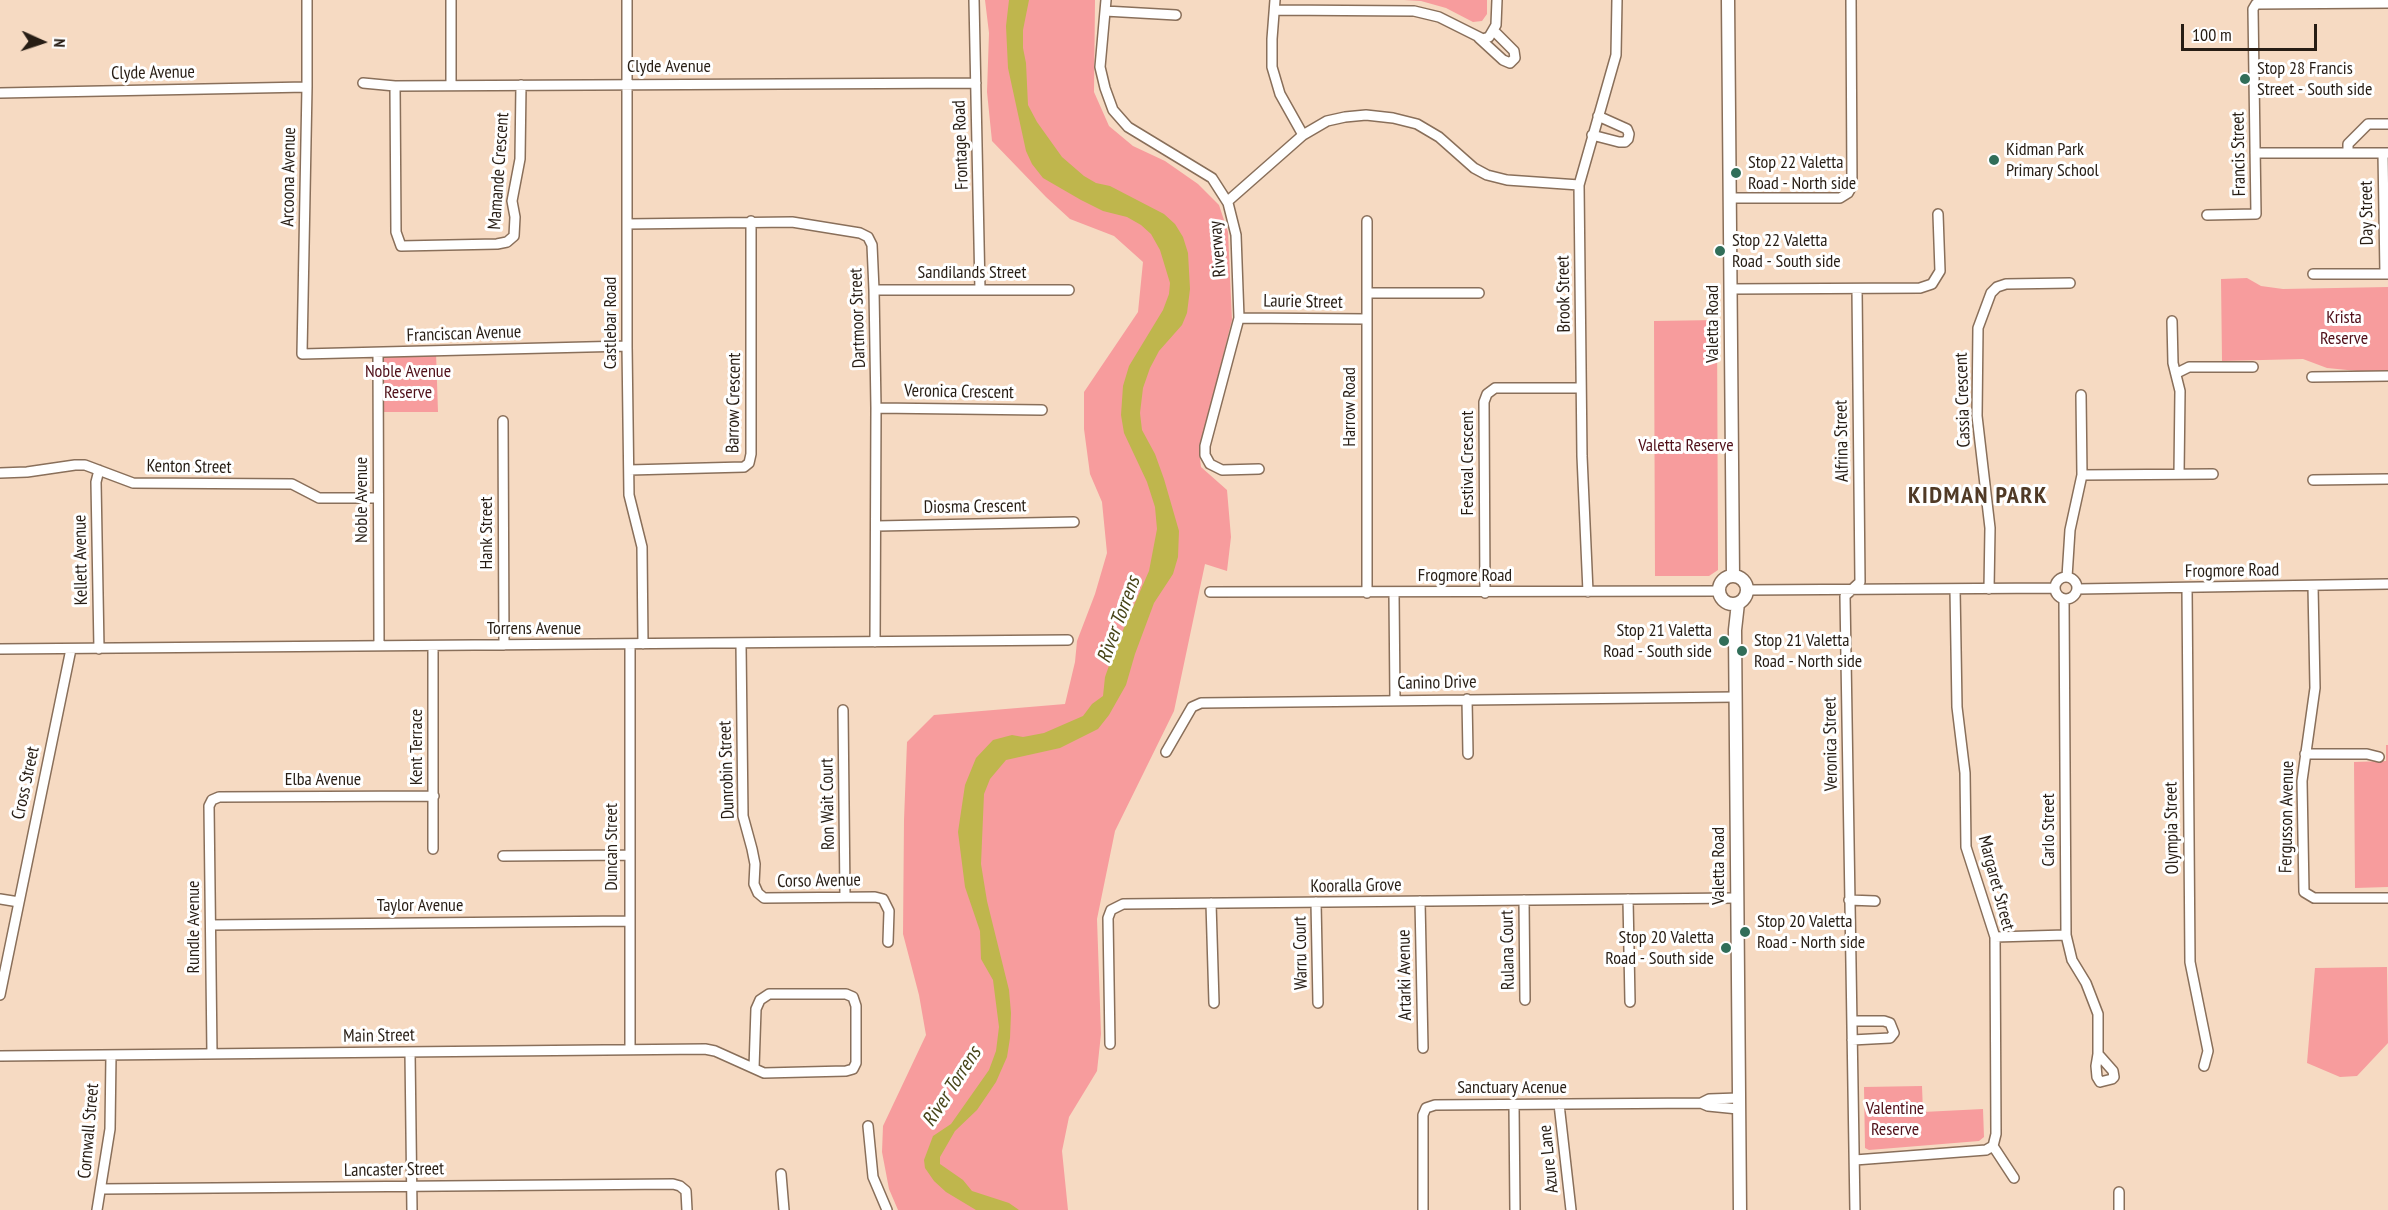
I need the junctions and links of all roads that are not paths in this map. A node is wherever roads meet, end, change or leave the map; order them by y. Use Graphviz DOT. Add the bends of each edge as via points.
graph roads {
  1 [pos="307,0"];
  2 [pos="451,0"];
  3 [pos="627,0"];
  4 [pos="974,0"];
  5 [pos="1106,0"];
  6 [pos="1275,0"];
  7 [pos="1497,0"];
  8 [pos="1617,0"];
  9 [pos="1728,0"];
  10 [pos="1851,0"];
  11 [pos="2319,2"];
  12 [pos="2388,3"];
  13 [pos="1275,10"];
  14 [pos="1105,11"];
  15 [pos="1176,15"];
  16 [pos="1494,31"];
  17 [pos="1479,38"];
  18 [pos="363,83"];
  19 [pos="626,84"];
  20 [pos="976,84"];
  21 [pos="451,85"];
  22 [pos="521,85"];
  23 [pos="395,86"];
  24 [pos="308,87"];
  25 [pos="0,93"];
  26 [pos="1598,117"];
  27 [pos="2388,124"];
  28 [pos="1303,135"];
  29 [pos="1592,135"];
  30 [pos="2255,153"];
  31 [pos="2348,153"];
  32 [pos="2386,153"];
  33 [pos="1579,185"];
  34 [pos="1730,198"];
  35 [pos="1228,201"];
  36 [pos="1938,214"];
  37 [pos="2207,215"];
  38 [pos="751,221"];
  39 [pos="1367,221"];
  40 [pos="627,224"];
  41 [pos="2313,274"];
  42 [pos="2386,274"];
  43 [pos="2070,283"];
  44 [pos="1731,289"];
  45 [pos="1857,289"];
  46 [pos="874,290"];
  47 [pos="980,290"];
  48 [pos="1069,290"];
  49 [pos="1367,293"];
  50 [pos="1479,293"];
  51 [pos="1239,318"];
  52 [pos="1367,319"];
  53 [pos="2172,321"];
  54 [pos="627,346"];
  55 [pos="378,353"];
  56 [pos="302,354"];
  57 [pos="2253,367"];
  58 [pos="2177,373"];
  59 [pos="2388,376"];
  60 [pos="2312,377"];
  61 [pos="1581,388"];
  62 [pos="2081,395"];
  63 [pos="876,408"];
  64 [pos="1042,410"];
  65 [pos="503,421"];
  66 [pos="629,470"];
  67 [pos="1259,470"];
  68 [pos="99,471"];
  69 [pos="0,473"];
  70 [pos="2179,474"];
  71 [pos="2214,474"];
  72 [pos="2082,475"];
  73 [pos="2388,479"];
  74 [pos="2313,480"];
  75 [pos="378,498"];
  76 [pos="1074,522"];
  77 [pos="877,526"];
  78 [pos="1733,576"];
  79 [pos="2067,577"];
  80 [pos="2388,584"];
  81 [pos="2313,586"];
  82 [pos="2055,588"];
  83 [pos="2187,588"];
  84 [pos="1955,589"];
  85 [pos="1989,589"];
  86 [pos="2077,589"];
  87 [pos="1746,590"];
  88 [pos="1852,590"];
  89 [pos="1719,591"];
  90 [pos="1210,592"];
  91 [pos="1588,592"];
  92 [pos="1367,593"];
  93 [pos="1394,593"];
  94 [pos="1485,593"];
  95 [pos="2064,599"];
  96 [pos="1734,603"];
  97 [pos="1068,640"];
  98 [pos="875,642"];
  99 [pos="643,644"];
  100 [pos="741,644"];
  101 [pos="504,645"];
  102 [pos="630,645"];
  103 [pos="379,646"];
  104 [pos="433,646"];
  105 [pos="71,648"];
  106 [pos="0,649"];
  107 [pos="99,649"];
  108 [pos="1736,697"];
  109 [pos="1467,699"];
  110 [pos="1395,700"];
  111 [pos="843,710"];
  112 [pos="1166,752"];
  113 [pos="1468,754"];
  114 [pos="2304,754"];
  115 [pos="2379,757"];
  116 [pos="434,796"];
  117 [pos="212,800"];
  118 [pos="433,849"];
  119 [pos="629,855"];
  120 [pos="503,856"];
  121 [pos="758,893"];
  122 [pos="845,897"];
  123 [pos="0,898"];
  124 [pos="1737,898"];
  125 [pos="2388,898"];
  126 [pos="1628,899"];
  127 [pos="1524,900"];
  128 [pos="1849,900"];
  129 [pos="1420,901"];
  130 [pos="1875,901"];
  131 [pos="1316,902"];
  132 [pos="19,903"];
  133 [pos="1211,903"];
  134 [pos="628,921"];
  135 [pos="211,925"];
  136 [pos="2066,935"];
  137 [pos="1995,937"];
  138 [pos="888,942"];
  139 [pos="0,995"];
  140 [pos="1525,1000"];
  141 [pos="1214,1002"];
  142 [pos="1630,1002"];
  143 [pos="1318,1004"];
  144 [pos="1852,1021"];
  145 [pos="1852,1040"];
  146 [pos="1110,1044"];
  147 [pos="1423,1048"];
  148 [pos="630,1049"];
  149 [pos="410,1052"];
  150 [pos="111,1054"];
  151 [pos="212,1054"];
  152 [pos="2098,1054"];
  153 [pos="0,1056"];
  154 [pos="2204,1066"];
  155 [pos="754,1068"];
  156 [pos="1738,1103"];
  157 [pos="1559,1104"];
  158 [pos="1514,1105"];
  159 [pos="868,1126"];
  160 [pos="1993,1146"];
  161 [pos="1855,1160"];
  162 [pos="782,1174"];
  163 [pos="2014,1178"];
  164 [pos="412,1186"];
  165 [pos="101,1190"];
  166 [pos="2119,1192"];
  167 [pos="97,1210"];
  168 [pos="412,1210"];
  169 [pos="687,1210"];
  170 [pos="784,1210"];
  171 [pos="887,1210"];
  172 [pos="1423,1210"];
  173 [pos="1515,1210"];
  174 [pos="1571,1210"];
  175 [pos="1740,1210"];
  176 [pos="1855,1210"];
  177 [pos="2120,1210"];
  1 -- 24 [label="street, Arcoona Avenue"];
  2 -- 21 [label="street"];
  3 -- 19 [label="street, Castlebar Road"];
  4 -- 20 [label="street, Frontage Road"];
  5 -- 14 [label="street, Riverway"];
  6 -- 13 [label="street"];
  7 -- 16 [label="street"];
  8 -- 26 [label="street, Brook Street" via="1616,55"];
  9 -- 34 [label="street, Valetta Road"];
  10 -- 34 [label="street" via="1852,186 1848,194 1840,198"];
  11 -- 12 [label="street"];
  11 -- 30 [label="street, Francis Street" via="2260,3 2253,9"];
  13 -- 17 [label="street" via="1414,11 1439,16"];
  13 -- 28 [label="street" via="1272,67 1280,94"];
  14 -- 15 [label="street"];
  14 -- 35 [label="street, Riverway" via="1100,67 1113,110 1128,127 1212,178"];
  16 -- 17 [label="street" via="1489,37"];
  16 -- 17 [label="street" via="1514,51 1515,58 1510,63"];
  18 -- 23 [label="street, Clyde Avenue"];
  19 -- 20 [label="street, Clyde Avenue"];
  19 -- 22 [label="street, Clyde Avenue"];
  19 -- 40 [label="street, Castlebar Road"];
  20 -- 47 [label="street, Frontage Road"];
  21 -- 22 [label="street, Clyde Avenue"];
  21 -- 23 [label="street, Clyde Avenue"];
  22 -- 23 [label="street, Mamande Crescent" via="520,159 512,201 514,236 496,244 401,246 396,232"];
  24 -- 25 [label="street, Clyde Avenue"];
  24 -- 56 [label="street, Arcoona Avenue"];
  26 -- 29 [label="street, Brook Street"];
  26 -- 29 [label="street" via="1627,129 1628,139 1619,142"];
  27 -- 31 [label="street" via="2368,124 2348,144"];
  28 -- 33 [label="street" via="1328,121 1345,117 1393,117 1418,124 1487,175"];
  28 -- 35 [label="street"];
  29 -- 33 [label="street, Brook Street"];
  30 -- 31 [label="street"];
  30 -- 37 [label="street, Francis Street" via="2256,214"];
  31 -- 32 [label="street"];
  32 -- 42 [label="street, Day Street"];
  33 -- 61 [label="street, Brook Street"];
  34 -- 44 [label="street, Valetta Road"];
  35 -- 51 [label="street, Riverway" via="1236,235"];
  36 -- 45 [label="street" via="1940,271 1932,284 1920,288"];
  38 -- 40 [label="street, Dartmoor Street"];
  38 -- 46 [label="street, Dartmoor Street" via="792,222 860,232 872,245"];
  38 -- 66 [label="street, Barrow Crescent" via="749,463 744,467"];
  39 -- 49 [label="street, Harrow Road"];
  40 -- 54 [label="street, Castlebar Road"];
  41 -- 42 [label="street"];
  43 -- 85 [label="street, Cassia Crescent" via="1997,286 1978,328 1977,416 1990,528"];
  44 -- 45 [label="street"];
  44 -- 78 [label="street, Valetta Road"];
  45 -- 88 [label="street, Alfrina Street" via="1860,582"];
  46 -- 47 [label="street, Sandilands Street"];
  46 -- 63 [label="street, Dartmoor Street"];
  47 -- 48 [label="street, Sandilands Street"];
  49 -- 50 [label="street, Laurie Street"];
  49 -- 52 [label="street, Harrow Road"];
  51 -- 52 [label="street, Laurie Street"];
  51 -- 67 [label="street, Riverway" via="1205,455 1210,464 1222,470"];
  52 -- 92 [label="street, Harrow Road"];
  53 -- 58 [label="street" via="2173,363"];
  54 -- 55 [label="street, Franciscan Avenue"];
  54 -- 66 [label="street, Castlebar Road"];
  55 -- 56 [label="street, Franciscan Avenue"];
  55 -- 75 [label="street, Noble Avenue"];
  57 -- 58 [label="street" via="2189,367"];
  58 -- 70 [label="street"];
  59 -- 60 [label="street"];
  61 -- 91 [label="street, Brook Street"];
  61 -- 94 [label="street, Festival Crescent" via="1495,388 1487,394"];
  62 -- 72 [label="street"];
  63 -- 64 [label="street, Veronica Crescent"];
  63 -- 77 [label="street, Dartmoor Street"];
  65 -- 101 [label="street, Hank Street"];
  66 -- 99 [label="street, Castlebar Road" via="629,495 642,548"];
  68 -- 69 [label="street, Kenton Street" via="75,465"];
  68 -- 75 [label="street, Kenton Street" via="133,483 292,484 319,498"];
  68 -- 107 [label="street, Kellett Avenue"];
  70 -- 71 [label="street"];
  70 -- 72 [label="street"];
  72 -- 79 [label="street" via="2070,530"];
  73 -- 74 [label="street"];
  75 -- 103 [label="street, Noble Avenue"];
  76 -- 77 [label="street, Diosma Crescent"];
  77 -- 98 [label="street, Dartmoor Street"];
  78 -- 87 [label="street" via="1742,580"];
  78 -- 89 [label="street" via="1722,582"];
  79 -- 82 [label="street" via="2058,580"];
  79 -- 86 [label="street"];
  80 -- 81 [label="street, Frogmore Road"];
  81 -- 83 [label="street, Frogmore Road"];
  81 -- 114 [label="street, Fergusson Avenue" via="2315,688"];
  82 -- 85 [label="street"];
  82 -- 95 [label="street"];
  83 -- 86 [label="street, Frogmore Road"];
  83 -- 154 [label="street, Olympia Street" via="2190,962 2208,1051"];
  84 -- 85 [label="street"];
  84 -- 88 [label="street"];
  84 -- 137 [label="street, Margaret Street" via="1957,707 1965,773 1966,847"];
  86 -- 95 [label="street" via="2073,596"];
  87 -- 88 [label="street"];
  87 -- 96 [label="street" via="1743,599"];
  88 -- 128 [label="street, Veronica Street" via="1845,596"];
  89 -- 91 [label="street, Frogmore Road"];
  89 -- 96 [label="street" via="1721,598"];
  90 -- 92 [label="street, Frogmore Road"];
  91 -- 94 [label="street, Frogmore Road"];
  92 -- 93 [label="street, Frogmore Road"];
  93 -- 94 [label="street, Frogmore Road"];
  93 -- 110 [label="street"];
  95 -- 136 [label="street, Carlo Street"];
  96 -- 108 [label="street, Valetta Road"];
  97 -- 98 [label="street, Torrens Avenue"];
  98 -- 100 [label="street, Torrens Avenue"];
  99 -- 100 [label="street, Torrens Avenue"];
  99 -- 102 [label="street, Torrens Avenue"];
  100 -- 121 [label="street, Dunrobin Street" via="743,816"];
  101 -- 102 [label="street, Torrens Avenue"];
  101 -- 104 [label="street, Torrens Avenue"];
  102 -- 119 [label="street, Duncan Street"];
  103 -- 104 [label="street, Torrens Avenue"];
  103 -- 107 [label="street, Torrens Avenue"];
  104 -- 116 [label="street, Kent Terrace"];
  105 -- 106 [label="street, Torrens Avenue"];
  105 -- 107 [label="street, Torrens Avenue"];
  105 -- 132 [label="street, Cross Street"];
  108 -- 109 [label="street, Canino Drive"];
  108 -- 124 [label="street, Valetta Road"];
  109 -- 110 [label="street, Canino Drive"];
  109 -- 113 [label="street"];
  110 -- 112 [label="street, Canino Drive" via="1201,703 1192,706"];
  111 -- 122 [label="street, Ron Wait Court"];
  114 -- 115 [label="street"];
  114 -- 125 [label="street, Fergusson Avenue" via="2304,892 2314,898"];
  116 -- 117 [label="street, Elba Avenue"];
  116 -- 118 [label="street, Kent Terrace"];
  117 -- 135 [label="street, Rundle Avenue"];
  119 -- 120 [label="street"];
  119 -- 134 [label="street, Duncan Street"];
  121 -- 122 [label="street, Corso Avenue" via="764,898"];
  122 -- 138 [label="street, Corso Avenue" via="883,899 889,911"];
  123 -- 132 [label="street"];
  124 -- 126 [label="street, Kooralla Grove"];
  124 -- 156 [label="street, Valetta Road"];
  126 -- 127 [label="street, Kooralla Grove"];
  126 -- 142 [label="street"];
  127 -- 129 [label="street, Kooralla Grove"];
  127 -- 140 [label="street, Rulana Court"];
  128 -- 130 [label="street"];
  128 -- 144 [label="street, Veronica Street"];
  129 -- 131 [label="street, Kooralla Grove"];
  129 -- 147 [label="street, Artarki Avenue"];
  131 -- 133 [label="street, Kooralla Grove"];
  131 -- 143 [label="street, Warru Court"];
  132 -- 139 [label="street, Cross Street"];
  133 -- 141 [label="street"];
  133 -- 146 [label="street, Kooralla Grove" via="1123,904 1111,910"];
  134 -- 135 [label="street, Taylor Avenue"];
  134 -- 148 [label="street, Duncan Street"];
  135 -- 151 [label="street, Rundle Avenue"];
  136 -- 137 [label="street"];
  136 -- 152 [label="street, Carlo Street" via="2072,960 2098,1014"];
  137 -- 160 [label="street, Margaret Street"];
  144 -- 145 [label="street, Veronica Street"];
  144 -- 145 [label="street" via="1890,1023 1894,1032 1890,1038"];
  145 -- 161 [label="street, Veronica Street"];
  148 -- 149 [label="street, Main Street"];
  148 -- 155 [label="street, Main Street" via="708,1049"];
  149 -- 151 [label="street, Main Street"];
  149 -- 164 [label="street"];
  150 -- 151 [label="street, Main Street"];
  150 -- 153 [label="street, Main Street"];
  150 -- 165 [label="street, Cornwall Street" via="110,1129"];
  155 -- 155 [label="street, Main Street" via="756,1009 760,1000 769,994 846,994 853,998 853,1069 764,1073"];
  156 -- 157 [label="street, Sanctuary Acenue"];
  156 -- 175 [label="street, Valetta Road"];
  157 -- 158 [label="street, Sanctuary Acenue"];
  157 -- 174 [label="street, Azure Lane"];
  158 -- 172 [label="street, Sanctuary Acenue" via="1426,1108"];
  158 -- 173 [label="street"];
  159 -- 171 [label="street" via="873,1177"];
  160 -- 161 [label="street" via="1986,1150"];
  160 -- 163 [label="street"];
  161 -- 176 [label="street, Veronica Street"];
  162 -- 170 [label="street"];
  164 -- 165 [label="street, Lancaster Street"];
  164 -- 168 [label="street"];
  164 -- 169 [label="street, Lancaster Street" via="673,1184 686,1191"];
  165 -- 167 [label="street, Cornwall Street"];
  166 -- 177 [label="street"];
}
